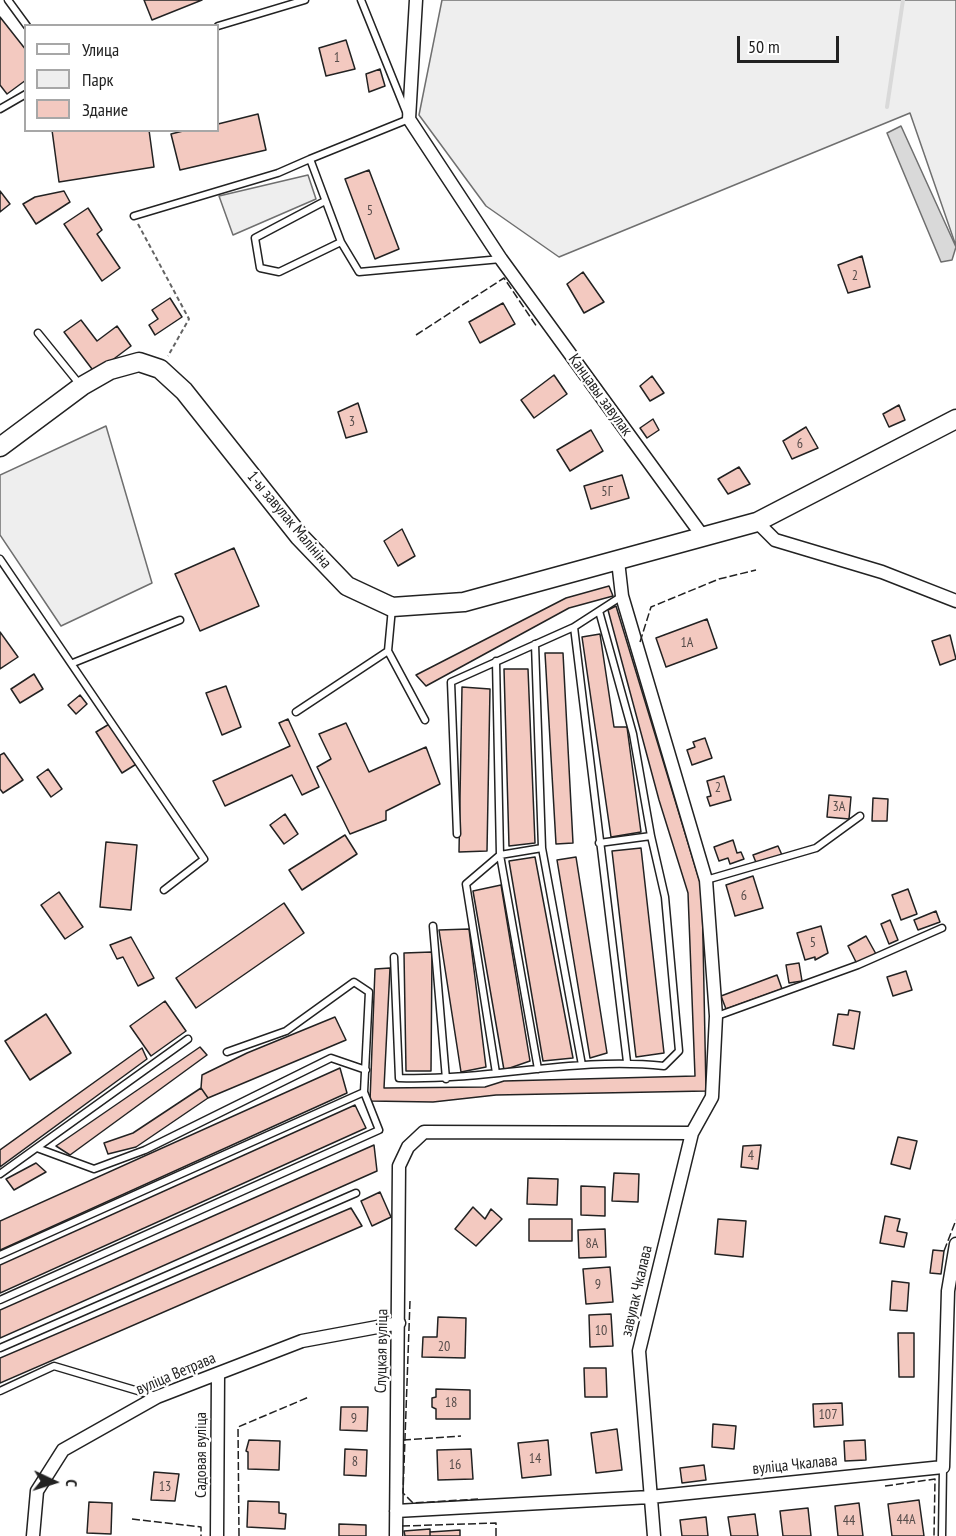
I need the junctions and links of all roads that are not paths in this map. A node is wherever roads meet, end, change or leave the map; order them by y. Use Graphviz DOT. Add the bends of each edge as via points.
graph roads {
  1 [pos="8,0"];
  2 [pos="304,0"];
  3 [pos="362,0"];
  4 [pos="416,0"];
  5 [pos="26,24"];
  6 [pos="219,26"];
  7 [pos="24,95"];
  8 [pos="0,108"];
  9 [pos="409,119"];
  10 [pos="310,159"];
  11 [pos="325,201"];
  12 [pos="134,216"];
  13 [pos="341,242"];
  14 [pos="501,259"];
  15 [pos="38,333"];
  16 [pos="82,386"];
  17 [pos="956,419"];
  18 [pos="0,447"];
  19 [pos="757,522"];
  20 [pos="704,538"];
  21 [pos="0,559"];
  22 [pos="618,561"];
  23 [pos="622,596"];
  24 [pos="956,601"];
  25 [pos="392,607"];
  26 [pos="599,611"];
  27 [pos="180,620"];
  28 [pos="574,627"];
  29 [pos="536,644"];
  30 [pos="388,651"];
  31 [pos="496,661"];
  32 [pos="73,663"];
  33 [pos="296,712"];
  34 [pos="425,720"];
  35 [pos="860,816"];
  36 [pos="457,834"];
  37 [pos="651,836"];
  38 [pos="599,843"];
  39 [pos="542,848"];
  40 [pos="500,855"];
  41 [pos="706,880"];
  42 [pos="164,890"];
  43 [pos="432,926"];
  44 [pos="942,928"];
  45 [pos="394,957"];
  46 [pos="716,1016"];
  47 [pos="188,1039"];
  48 [pos="227,1052"];
  49 [pos="627,1062"];
  50 [pos="582,1065"];
  51 [pos="538,1069"];
  52 [pos="366,1070"];
  53 [pos="496,1073"];
  54 [pos="446,1079"];
  55 [pos="364,1092"];
  56 [pos="692,1133"];
  57 [pos="37,1148"];
  58 [pos="0,1174"];
  59 [pos="356,1193"];
  60 [pos="956,1244"];
  61 [pos="0,1255"];
  62 [pos="952,1288"];
  63 [pos="0,1300"];
  64 [pos="399,1323"];
  65 [pos="0,1348"];
  66 [pos="218,1374"];
  67 [pos="0,1391"];
  68 [pos="157,1397"];
  69 [pos="944,1467"];
  70 [pos="650,1497"];
  71 [pos="396,1510"];
  72 [pos="33,1536"];
  73 [pos="217,1536"];
  74 [pos="396,1536"];
  75 [pos="654,1536"];
  76 [pos="942,1536"];
  1 -- 5 [label="lane"];
  2 -- 6 [label="lane"];
  3 -- 9 [label="lane"];
  4 -- 9 [label="street"];
  7 -- 8 [label="lane"];
  9 -- 10 [label="lane"];
  9 -- 14 [label="street, Канцавы завулак"];
  10 -- 11 [label="lane"];
  10 -- 12 [label="lane" via="278,173"];
  11 -- 13 [label="lane"];
  11 -- 13 [label="lane" via="255,238 260,268 279,272"];
  13 -- 14 [label="lane" via="359,272"];
  14 -- 20 [label="street, Канцавы завулак"];
  15 -- 16 [label="lane"];
  16 -- 18 [label="street"];
  16 -- 25 [label="street, 1-ы завулак Малініна" via="110,370 139,362 160,369 184,391 299,536 347,586"];
  17 -- 19 [label="street"];
  19 -- 20 [label="street"];
  19 -- 24 [label="street" via="775,540 882,572"];
  20 -- 22 [label="street, 1-ы завулак Малініна"];
  21 -- 32 [label="lane"];
  22 -- 23 [label="street, завулак Чкалава"];
  22 -- 25 [label="street, 1-ы завулак Малініна" via="464,602"];
  23 -- 26 [label="lane"];
  23 -- 41 [label="street, завулак Чкалава"];
  25 -- 30 [label="lane"];
  26 -- 28 [label="lane"];
  26 -- 37 [label="lane" via="633,734"];
  27 -- 32 [label="lane"];
  28 -- 29 [label="lane"];
  28 -- 38 [label="lane"];
  29 -- 31 [label="lane"];
  29 -- 39 [label="lane"];
  30 -- 33 [label="lane"];
  30 -- 34 [label="lane"];
  31 -- 36 [label="lane" via="451,682"];
  31 -- 40 [label="lane"];
  32 -- 42 [label="lane" via="204,859"];
  35 -- 41 [label="lane" via="816,848"];
  37 -- 38 [label="lane"];
  37 -- 49 [label="lane" via="665,897 679,1051 664,1066"];
  38 -- 49 [label="lane"];
  39 -- 40 [label="lane"];
  39 -- 50 [label="lane"];
  40 -- 51 [label="lane"];
  40 -- 53 [label="lane" via="466,884"];
  41 -- 46 [label="street, завулак Чкалава"];
  43 -- 54 [label="lane"];
  44 -- 46 [label="lane" via="858,965"];
  45 -- 54 [label="lane" via="399,1078"];
  46 -- 56 [label="street, завулак Чкалава" via="712,1097"];
  47 -- 57 [label="lane"];
  48 -- 52 [label="lane" via="286,1031 354,982 369,992"];
  49 -- 50 [label="lane"];
  50 -- 51 [label="lane"];
  51 -- 53 [label="lane"];
  52 -- 55 [label="lane"];
  52 -- 57 [label="lane" via="331,1058 145,1150 94,1169"];
  53 -- 54 [label="lane"];
  55 -- 61 [label="lane"];
  55 -- 63 [label="lane" via="379,1130"];
  56 -- 64 [label="street, Слуцкая вуліца" via="424,1132 408,1148 399,1166"];
  56 -- 70 [label="street, завулак Чкалава" via="639,1351"];
  57 -- 58 [label="lane"];
  59 -- 65 [label="lane"];
  60 -- 62 [label="street"];
  62 -- 69 [label="street"];
  64 -- 66 [label="street, вуліца Ветрава" via="303,1341"];
  64 -- 71 [label="street, Слуцкая вуліца"];
  66 -- 68 [label="street, вуліца Ветрава"];
  66 -- 73 [label="street, Садовая вуліца"];
  67 -- 68 [label="lane" via="54,1366"];
  68 -- 72 [label="street, вуліца Ветрава" via="63,1450 37,1491"];
  69 -- 70 [label="street, вуліца Чкалава"];
  69 -- 76 [label="lane"];
  70 -- 71 [label="street"];
  70 -- 75 [label="street, завулак Чкалава"];
  71 -- 74 [label="street, Слуцкая вуліца"];
}
